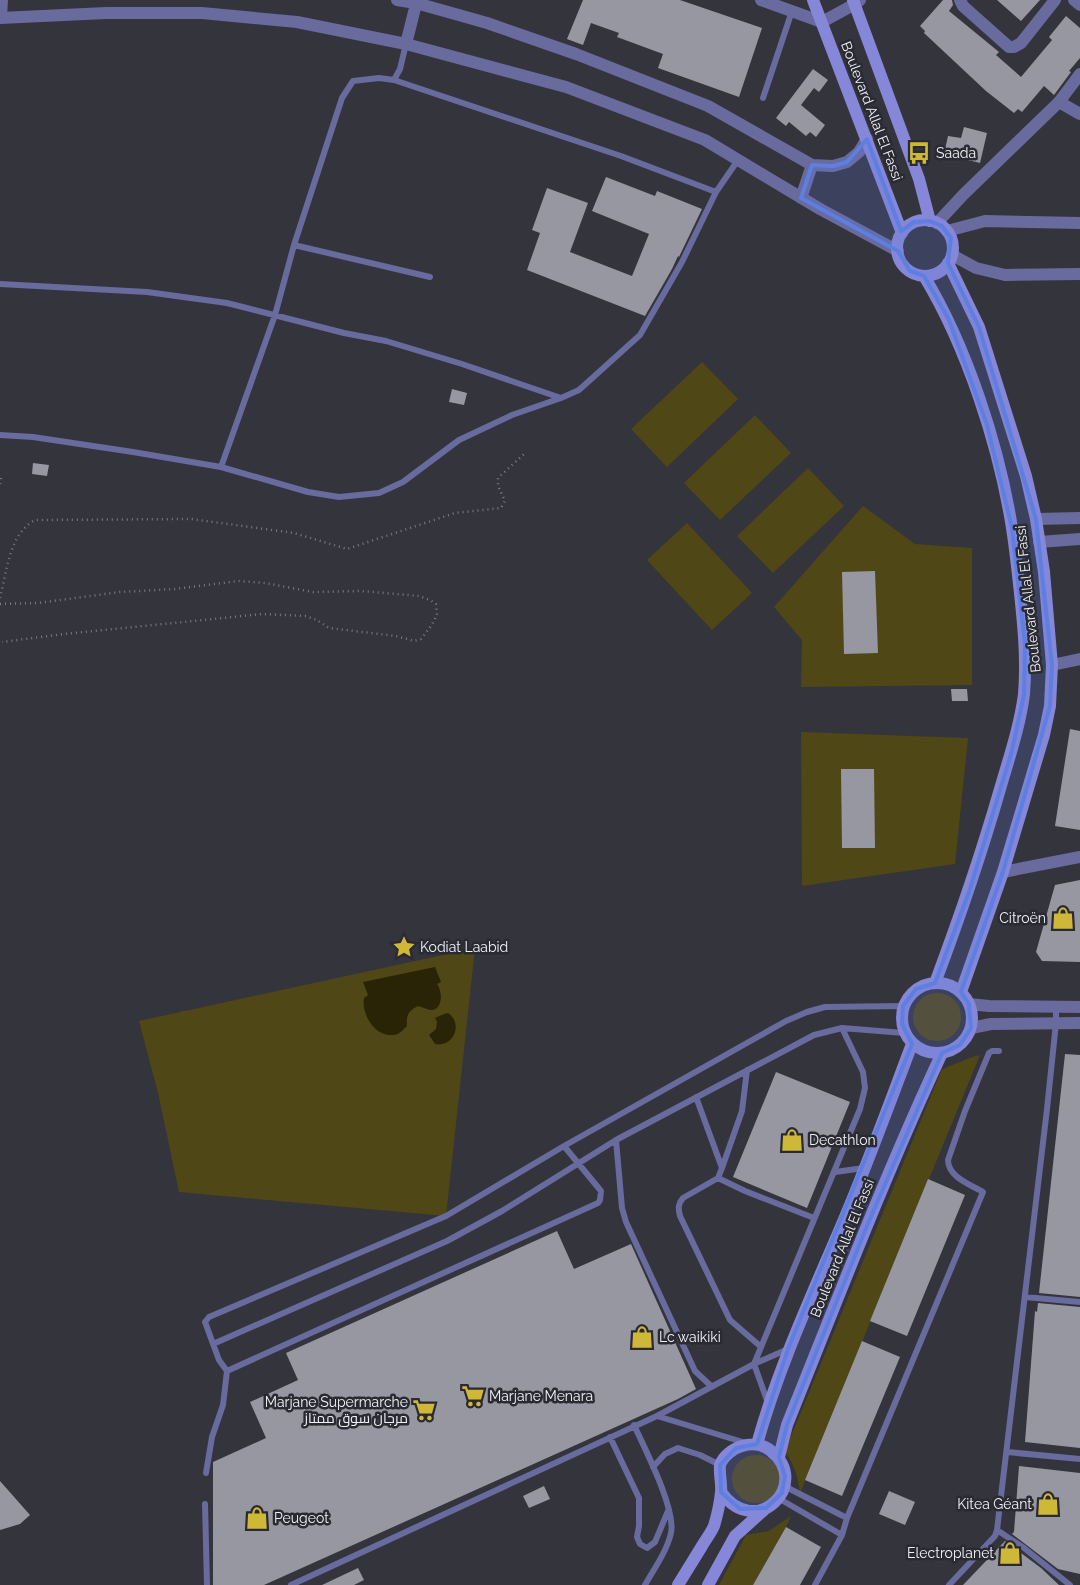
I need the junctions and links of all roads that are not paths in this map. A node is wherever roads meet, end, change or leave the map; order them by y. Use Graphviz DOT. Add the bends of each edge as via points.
graph roads {
  1 [pos="2,0"];
  2 [pos="397,0"];
  3 [pos="761,0"];
  4 [pos="813,0"];
  5 [pos="960,0"];
  6 [pos="1055,0"];
  7 [pos="1074,0"];
  8 [pos="856,1"];
  9 [pos="417,2"];
  10 [pos="1080,5"];
  11 [pos="792,12"];
  12 [pos="0,20"];
  13 [pos="822,22"];
  14 [pos="406,44"];
  15 [pos="1080,74"];
  16 [pos="394,80"];
  17 [pos="762,98"];
  18 [pos="1059,102"];
  19 [pos="1080,114"];
  20 [pos="867,139"];
  21 [pos="738,160"];
  22 [pos="812,164"];
  23 [pos="716,192"];
  24 [pos="801,198"];
  25 [pos="1080,223"];
  26 [pos="938,225"];
  27 [pos="902,233"];
  28 [pos="294,245"];
  29 [pos="898,251"];
  30 [pos="950,259"];
  31 [pos="1080,274"];
  32 [pos="924,276"];
  33 [pos="430,277"];
  34 [pos="0,284"];
  35 [pos="275,315"];
  36 [pos="561,398"];
  37 [pos="0,434"];
  38 [pos="221,467"];
  39 [pos="1080,518"];
  40 [pos="1036,519"];
  41 [pos="1080,539"];
  42 [pos="1039,542"];
  43 [pos="1080,659"];
  44 [pos="1052,665"];
  45 [pos="1080,857"];
  46 [pos="1003,872"];
  47 [pos="935,983"];
  48 [pos="961,992"];
  49 [pos="969,1004"];
  50 [pos="903,1006"];
  51 [pos="1056,1007"];
  52 [pos="1080,1007"];
  53 [pos="1056,1022"];
  54 [pos="1080,1023"];
  55 [pos="842,1028"];
  56 [pos="971,1028"];
  57 [pos="904,1033"];
  58 [pos="912,1044"];
  59 [pos="998,1051"];
  60 [pos="942,1054"];
  61 [pos="747,1070"];
  62 [pos="696,1098"];
  63 [pos="616,1140"];
  64 [pos="564,1146"];
  65 [pos="577,1163"];
  66 [pos="722,1168"];
  67 [pos="864,1168"];
  68 [pos="834,1172"];
  69 [pos="718,1178"];
  70 [pos="814,1218"];
  71 [pos="1025,1298"];
  72 [pos="1080,1302"];
  73 [pos="213,1344"];
  74 [pos="760,1346"];
  75 [pos="788,1348"];
  76 [pos="754,1364"];
  77 [pos="227,1370"];
  78 [pos="711,1386"];
  79 [pos="769,1405"];
  80 [pos="657,1416"];
  81 [pos="634,1425"];
  82 [pos="610,1437"];
  83 [pos="752,1444"];
  84 [pos="1007,1452"];
  85 [pos="779,1457"];
  86 [pos="1080,1460"];
  87 [pos="720,1464"];
  88 [pos="653,1467"];
  89 [pos="206,1472"];
  90 [pos="784,1486"];
  91 [pos="721,1492"];
  92 [pos="778,1498"];
  93 [pos="205,1504"];
  94 [pos="766,1508"];
  95 [pos="669,1510"];
  96 [pos="847,1518"];
  97 [pos="997,1530"];
  98 [pos="842,1534"];
  99 [pos="207,1585"];
  100 [pos="291,1585"];
  101 [pos="645,1585"];
  102 [pos="678,1585"];
  103 [pos="708,1585"];
  104 [pos="815,1585"];
  105 [pos="949,1585"];
  106 [pos="1070,1585"];
  1 -- 12 [label="street"];
  2 -- 9 [label="street"];
  3 -- 11 [label="street"];
  4 -- 13 [label="main road, Boulevard Allal El Fassi"];
  5 -- 6 [label="street" via="1009,47 1021,44"];
  7 -- 10 [label="street"];
  8 -- 13 [label="street"];
  8 -- 26 [label="main road, Boulevard Allal El Fassi"];
  9 -- 14 [label="street"];
  9 -- 22 [label="street" via="558,48 708,106"];
  11 -- 13 [label="street"];
  11 -- 17 [label="lane"];
  12 -- 14 [label="street" via="106,13 202,13 297,22"];
  13 -- 20 [label="main road, Boulevard Allal El Fassi"];
  14 -- 16 [label="lane"];
  14 -- 21 [label="street" via="566,87 705,140"];
  15 -- 18 [label="street"];
  16 -- 23 [label="lane" via="621,156"];
  16 -- 28 [label="lane" via="353,81 342,98"];
  18 -- 19 [label="street"];
  18 -- 26 [label="street" via="963,195"];
  20 -- 22 [label="street" via="847,162 833,166"];
  20 -- 27 [label="main road, Boulevard Allal El Fassi"];
  21 -- 23 [label="lane"];
  21 -- 24 [label="street"];
  22 -- 24 [label="street"];
  23 -- 36 [label="lane" via="682,262 640,335 579,390"];
  24 -- 29 [label="street"];
  25 -- 26 [label="street" via="985,221"];
  26 -- 27 [label="main road" via="914,222"];
  26 -- 30 [label="main road" via="951,238"];
  27 -- 29 [label="main road"];
  28 -- 33 [label="lane"];
  28 -- 35 [label="lane"];
  29 -- 32 [label="main road" via="910,271"];
  30 -- 31 [label="street" via="1005,274"];
  30 -- 32 [label="main road" via="938,273"];
  30 -- 40 [label="main road, Boulevard Allal El Fassi" via="979,327 1026,476"];
  32 -- 47 [label="main road, Boulevard Allal El Fassi" via="946,314 969,371 1002,478 1012,528 1026,665 1024,695 1011,754 968,892"];
  34 -- 35 [label="lane" via="147,292 227,303"];
  35 -- 36 [label="lane" via="386,341"];
  35 -- 38 [label="lane"];
  36 -- 38 [label="lane" via="512,415 459,440 403,482 379,493 340,497 308,492"];
  37 -- 38 [label="lane"];
  39 -- 40 [label="street"];
  40 -- 42 [label="main road, Boulevard Allal El Fassi"];
  41 -- 42 [label="street"];
  42 -- 44 [label="main road, Boulevard Allal El Fassi"];
  43 -- 44 [label="street"];
  44 -- 46 [label="main road, Boulevard Allal El Fassi" via="1050,706 1044,735"];
  45 -- 46 [label="street"];
  46 -- 48 [label="main road, Boulevard Allal El Fassi"];
  47 -- 48 [label="main road"];
  47 -- 50 [label="main road" via="916,989"];
  48 -- 49 [label="main road"];
  49 -- 51 [label="street"];
  49 -- 56 [label="main road"];
  50 -- 57 [label="main road"];
  50 -- 64 [label="lane" via="825,1008 807,1012"];
  51 -- 52 [label="street"];
  51 -- 53 [label="lane"];
  53 -- 54 [label="street"];
  53 -- 56 [label="street" via="991,1024"];
  53 -- 71 [label="lane"];
  55 -- 57 [label="lane"];
  55 -- 61 [label="lane" via="814,1035"];
  55 -- 68 [label="lane" via="863,1072 865,1088 860,1109"];
  56 -- 60 [label="main road" via="960,1045"];
  57 -- 58 [label="main road"];
  58 -- 60 [label="main road" via="921,1050"];
  58 -- 67 [label="main road, Boulevard Allal El Fassi"];
  59 -- 96 [label="lane" via="989,1053 948,1160 952,1173 983,1192"];
  60 -- 85 [label="main road, Boulevard Allal El Fassi" via="867,1226 790,1416"];
  61 -- 62 [label="lane"];
  61 -- 66 [label="lane" via="742,1111"];
  62 -- 63 [label="lane"];
  62 -- 66 [label="lane"];
  63 -- 65 [label="lane"];
  63 -- 78 [label="lane" via="626,1222 695,1371"];
  64 -- 65 [label="lane"];
  64 -- 73 [label="lane" via="446,1216 209,1317 205,1322"];
  65 -- 73 [label="lane" via="502,1211 447,1241"];
  65 -- 77 [label="lane" via="601,1191 596,1205"];
  66 -- 69 [label="lane"];
  67 -- 68 [label="lane"];
  67 -- 75 [label="main road, Boulevard Allal El Fassi"];
  68 -- 70 [label="lane"];
  69 -- 70 [label="lane" via="745,1192"];
  69 -- 74 [label="lane" via="683,1198 678,1208 730,1320"];
  70 -- 74 [label="lane"];
  71 -- 72 [label="lane"];
  71 -- 84 [label="lane"];
  73 -- 77 [label="lane"];
  74 -- 76 [label="lane"];
  75 -- 76 [label="lane"];
  75 -- 79 [label="main road, Boulevard Allal El Fassi"];
  76 -- 78 [label="lane"];
  76 -- 79 [label="lane"];
  77 -- 89 [label="lane"];
  78 -- 80 [label="lane"];
  79 -- 83 [label="main road, Boulevard Allal El Fassi"];
  80 -- 81 [label="lane"];
  80 -- 83 [label="lane"];
  81 -- 82 [label="lane"];
  81 -- 88 [label="lane"];
  82 -- 95 [label="lane" via="639,1498 637,1537 640,1544 648,1548 655,1542"];
  82 -- 100 [label="lane"];
  83 -- 85 [label="main road" via="769,1449"];
  83 -- 87 [label="main road" via="736,1448"];
  84 -- 86 [label="lane"];
  84 -- 97 [label="lane"];
  85 -- 90 [label="main road" via="784,1471"];
  87 -- 88 [label="lane" via="678,1448"];
  87 -- 91 [label="main road"];
  88 -- 95 [label="lane"];
  90 -- 92 [label="main road"];
  90 -- 96 [label="lane"];
  91 -- 94 [label="main road" via="740,1509"];
  91 -- 102 [label="main road" via="714,1526"];
  92 -- 94 [label="main road"];
  92 -- 98 [label="lane"];
  93 -- 99 [label="lane"];
  94 -- 103 [label="main road" via="735,1536"];
  95 -- 101 [label="lane" via="671,1535"];
  96 -- 98 [label="lane"];
  97 -- 105 [label="lane"];
  97 -- 106 [label="lane"];
  98 -- 104 [label="lane"];
}
